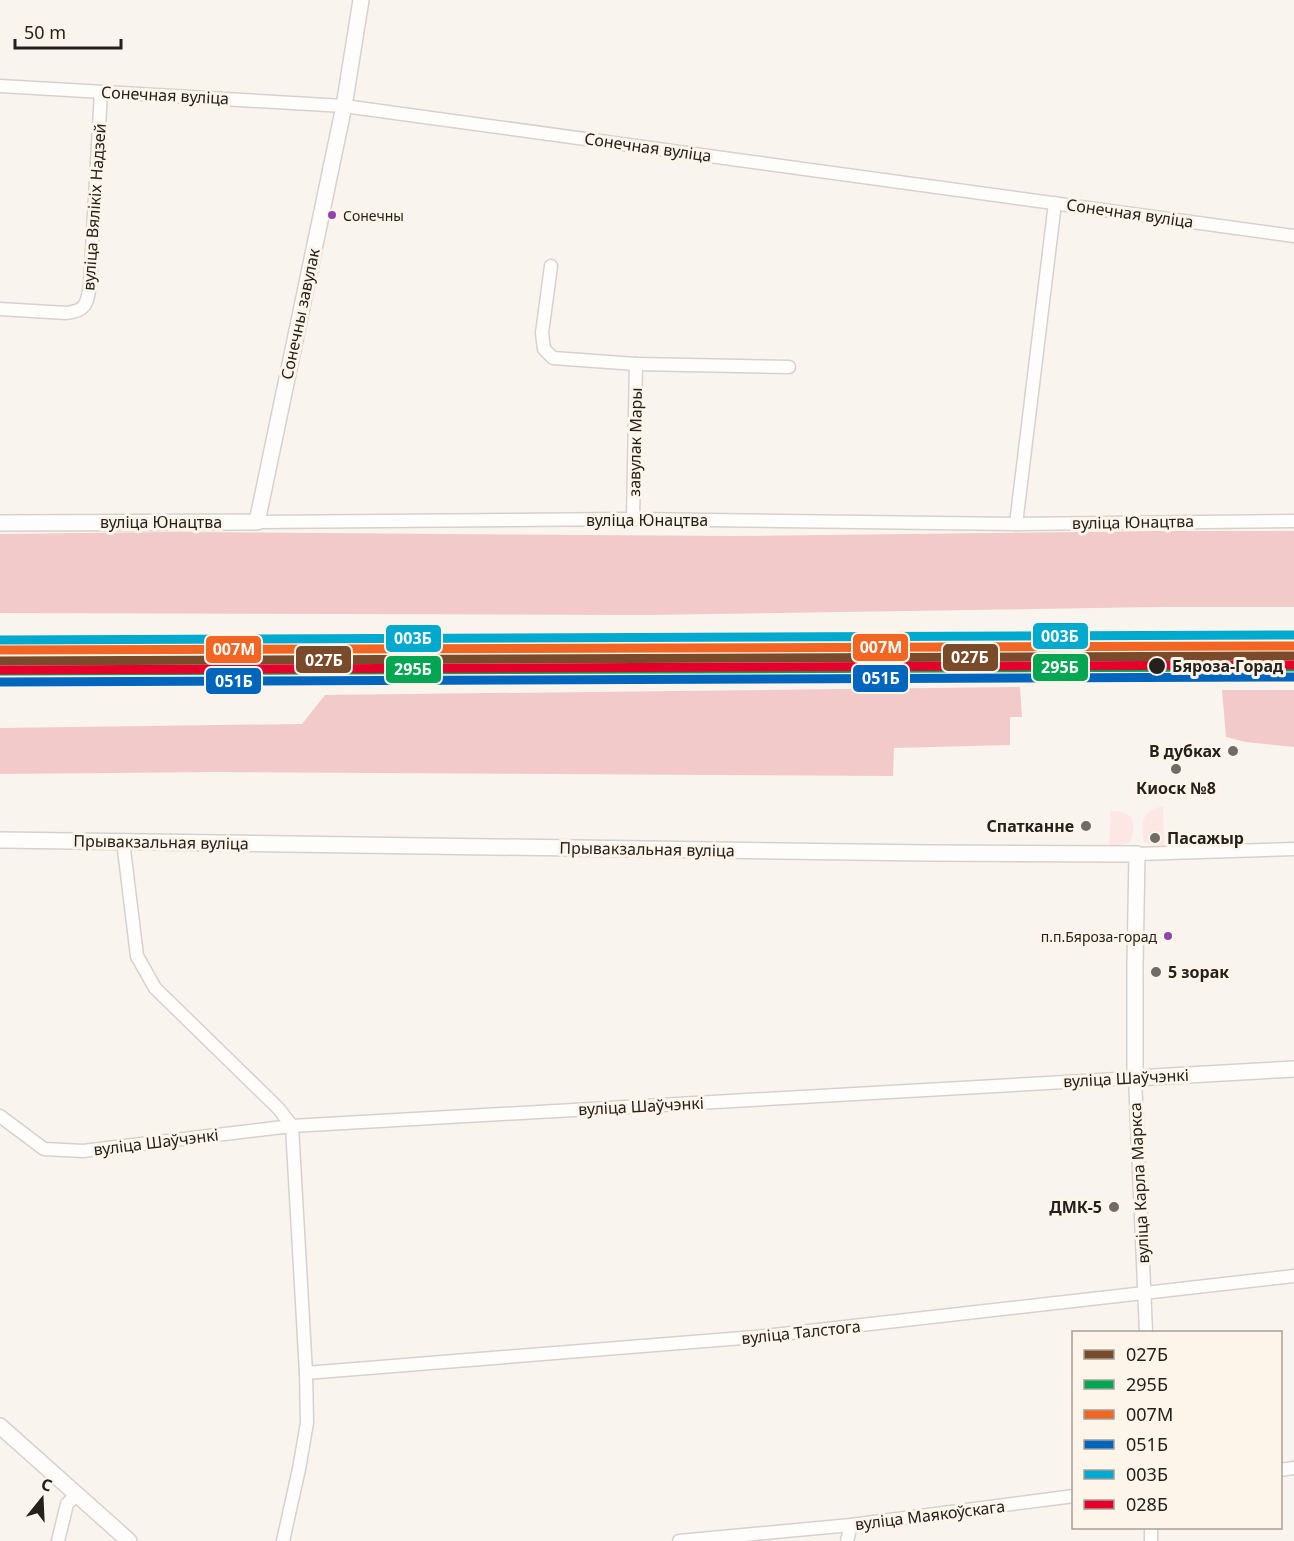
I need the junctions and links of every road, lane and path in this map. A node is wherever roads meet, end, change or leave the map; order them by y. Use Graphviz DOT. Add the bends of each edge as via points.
graph roads {
  1 [pos="361,0"];
  2 [pos="0,86"];
  3 [pos="101,92"];
  4 [pos="344,106"];
  5 [pos="1055,203"];
  6 [pos="1294,236"];
  7 [pos="551,266"];
  8 [pos="0,309"];
  9 [pos="636,364"];
  10 [pos="789,367"];
  11 [pos="633,519"];
  12 [pos="1294,521"];
  13 [pos="257,522"];
  14 [pos="0,523"];
  15 [pos="1016,524"];
  16 [pos="0,840"];
  17 [pos="123,841"];
  18 [pos="1294,849"];
  19 [pos="1137,854"];
  20 [pos="1294,1069"];
  21 [pos="1135,1078"];
  22 [pos="0,1116"];
  23 [pos="291,1126"];
  24 [pos="1294,1276"];
  25 [pos="1144,1293"];
  26 [pos="1146,1331"];
  27 [pos="306,1372"];
  28 [pos="0,1426"];
  29 [pos="77,1494"];
  30 [pos="1072,1496"];
  31 [pos="851,1525"];
  32 [pos="58,1541"];
  33 [pos="129,1541"];
  34 [pos="283,1541"];
  35 [pos="680,1541"];
  36 [pos="848,1541"];
  1 -- 4 [label="street, Сонечны завулак"];
  2 -- 3 [label="street, Сонечная вуліца"];
  3 -- 4 [label="street, Сонечная вуліца"];
  3 -- 8 [label="street, вуліца Вялікіх Надзей" via="90,285 84,308 66,313"];
  4 -- 5 [label="street, Сонечная вуліца"];
  4 -- 13 [label="street, Сонечны завулак"];
  5 -- 6 [label="street, Сонечная вуліца"];
  5 -- 15 [label="street"];
  7 -- 9 [label="street, завулак Мары" via="542,333 544,349 553,358"];
  9 -- 10 [label="street, завулак Мары"];
  9 -- 11 [label="street, завулак Мары"];
  11 -- 13 [label="street, вуліца Юнацтва"];
  11 -- 15 [label="street, вуліца Юнацтва"];
  12 -- 15 [label="street, вуліца Юнацтва"];
  13 -- 14 [label="street, вуліца Юнацтва"];
  16 -- 17 [label="street, Прывакзальная вуліца"];
  17 -- 19 [label="street, Прывакзальная вуліца"];
  17 -- 23 [label="street" via="137,956 156,988 278,1108"];
  18 -- 19 [label="street, Прывакзальная вуліца"];
  19 -- 21 [label="street, вуліца Карла Маркса"];
  20 -- 21 [label="street, вуліца Шаўчэнкі"];
  21 -- 23 [label="street, вуліца Шаўчэнкі"];
  21 -- 25 [label="street, вуліца Карла Маркса"];
  22 -- 23 [label="street, вуліца Шаўчэнкі" via="44,1149 83,1150"];
  23 -- 27 [label="street"];
  24 -- 25 [label="street, вуліца Талстога"];
  25 -- 26 [label="street, вуліца Карла Маркса"];
  25 -- 27 [label="street, вуліца Талстога" via="755,1337"];
  27 -- 34 [label="street" via="307,1423"];
  28 -- 29 [label="street"];
  29 -- 32 [label="street" via="67,1504"];
  29 -- 33 [label="street"];
  30 -- 31 [label="street, вуліца Маякоўскага"];
  31 -- 35 [label="street, вуліца Маякоўскага"];
  31 -- 36 [label="street"];
}
